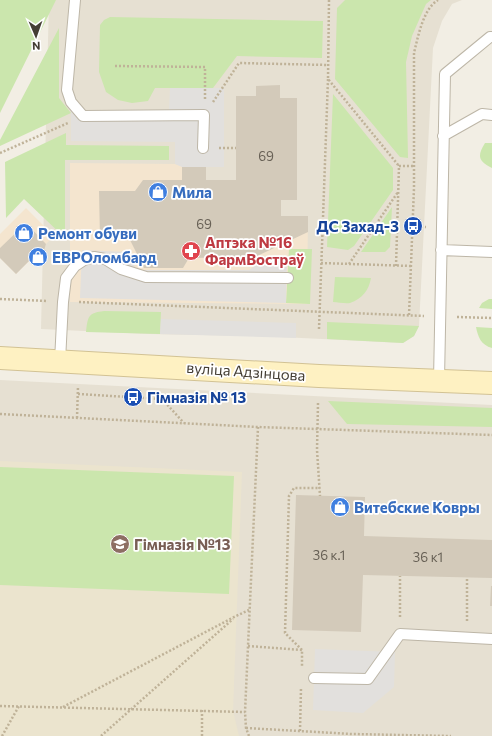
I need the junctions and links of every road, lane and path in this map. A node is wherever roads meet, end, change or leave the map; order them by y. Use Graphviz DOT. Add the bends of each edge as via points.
graph roads {
  1 [pos="75,0"];
  2 [pos="329,0"];
  3 [pos="438,0"];
  4 [pos="492,37"];
  5 [pos="328,64"];
  6 [pos="115,66"];
  7 [pos="328,79"];
  8 [pos="204,115"];
  9 [pos="492,115"];
  10 [pos="83,116"];
  11 [pos="443,136"];
  12 [pos="203,148"];
  13 [pos="0,153"];
  14 [pos="399,166"];
  15 [pos="414,166"];
  16 [pos="398,191"];
  17 [pos="441,250"];
  18 [pos="492,252"];
  19 [pos="321,263"];
  20 [pos="349,264"];
  21 [pos="396,266"];
  22 [pos="411,266"];
  23 [pos="288,278"];
  24 [pos="0,299"];
  25 [pos="63,302"];
  26 [pos="320,312"];
  27 [pos="410,315"];
  28 [pos="440,316"];
  29 [pos="492,318"];
  30 [pos="319,329"];
  31 [pos="0,358"];
  32 [pos="60,361"];
  33 [pos="438,380"];
  34 [pos="492,383"];
  35 [pos="78,386"];
  36 [pos="78,394"];
  37 [pos="318,403"];
  38 [pos="0,414"];
  39 [pos="77,418"];
  40 [pos="184,423"];
  41 [pos="258,427"];
  42 [pos="318,430"];
  43 [pos="492,435"];
  44 [pos="320,488"];
  45 [pos="320,496"];
  46 [pos="400,576"];
  47 [pos="467,577"];
  48 [pos="249,610"];
  49 [pos="236,616"];
  50 [pos="400,634"];
  51 [pos="467,638"];
  52 [pos="492,639"];
  53 [pos="248,646"];
  54 [pos="302,650"];
  55 [pos="302,672"];
  56 [pos="314,678"];
  57 [pos="301,687"];
  58 [pos="0,706"];
  59 [pos="19,706"];
  60 [pos="63,707"];
  61 [pos="202,710"];
  62 [pos="245,712"];
  63 [pos="246,728"];
  64 [pos="300,731"];
  65 [pos="351,735"];
  66 [pos="2,736"];
  67 [pos="101,736"];
  68 [pos="202,736"];
  69 [pos="249,736"];
  70 [pos="452,736"];
  1 -- 10 [label="lane" via="67,90 71,102"];
  2 -- 5 [label="path"];
  3 -- 15 [label="path" via="431,4 419,32 414,53"];
  4 -- 11 [label="lane" via="446,74"];
  5 -- 7 [label="path"];
  5 -- 8 [label="path" via="240,64"];
  6 -- 8 [label="path" via="206,67"];
  7 -- 14 [label="path"];
  7 -- 19 [label="path"];
  8 -- 10 [label="lane"];
  8 -- 12 [label="lane"];
  9 -- 11 [label="lane" via="482,114"];
  10 -- 13 [label="path"];
  11 -- 17 [label="lane"];
  14 -- 15 [label="path"];
  14 -- 16 [label="path"];
  15 -- 22 [label="path"];
  16 -- 20 [label="path"];
  16 -- 21 [label="path"];
  17 -- 18 [label="lane"];
  17 -- 28 [label="lane"];
  19 -- 20 [label="path"];
  19 -- 26 [label="path"];
  20 -- 21 [label="path"];
  21 -- 22 [label="path"];
  22 -- 27 [label="path"];
  23 -- 25 [label="lane" via="146,277 121,269 105,259 94,257 75,266 66,278"];
  24 -- 25 [label="path"];
  25 -- 26 [label="path"];
  25 -- 32 [label="lane"];
  26 -- 27 [label="path"];
  26 -- 30 [label="path"];
  27 -- 28 [label="path"];
  28 -- 29 [label="path"];
  28 -- 33 [label="lane"];
  31 -- 32 [label="main road, вуліца Адзінцова"];
  32 -- 33 [label="main road, вуліца Адзінцова"];
  33 -- 34 [label="main road, вуліца Адзінцова"];
  35 -- 36 [label="path"];
  36 -- 39 [label="path"];
  36 -- 40 [label="path" via="162,398"];
  37 -- 42 [label="path"];
  38 -- 39 [label="path"];
  39 -- 40 [label="path"];
  40 -- 41 [label="path"];
  41 -- 42 [label="path"];
  41 -- 48 [label="path"];
  42 -- 43 [label="path"];
  42 -- 44 [label="path"];
  44 -- 45 [label="path"];
  44 -- 54 [label="path" via="294,488 289,496 285,633"];
  46 -- 50 [label="path"];
  47 -- 51 [label="path"];
  48 -- 49 [label="path"];
  48 -- 53 [label="path"];
  49 -- 60 [label="path"];
  49 -- 67 [label="path"];
  50 -- 51 [label="lane"];
  50 -- 56 [label="lane" via="368,680"];
  51 -- 52 [label="lane"];
  53 -- 54 [label="path"];
  53 -- 62 [label="path"];
  54 -- 55 [label="path"];
  57 -- 64 [label="path"];
  58 -- 59 [label="path"];
  59 -- 60 [label="path"];
  59 -- 66 [label="path"];
  60 -- 61 [label="path"];
  61 -- 62 [label="path"];
  61 -- 68 [label="path"];
  62 -- 63 [label="path"];
  63 -- 64 [label="path"];
  63 -- 69 [label="path"];
  64 -- 65 [label="path"];
  65 -- 70 [label="path"];
}
